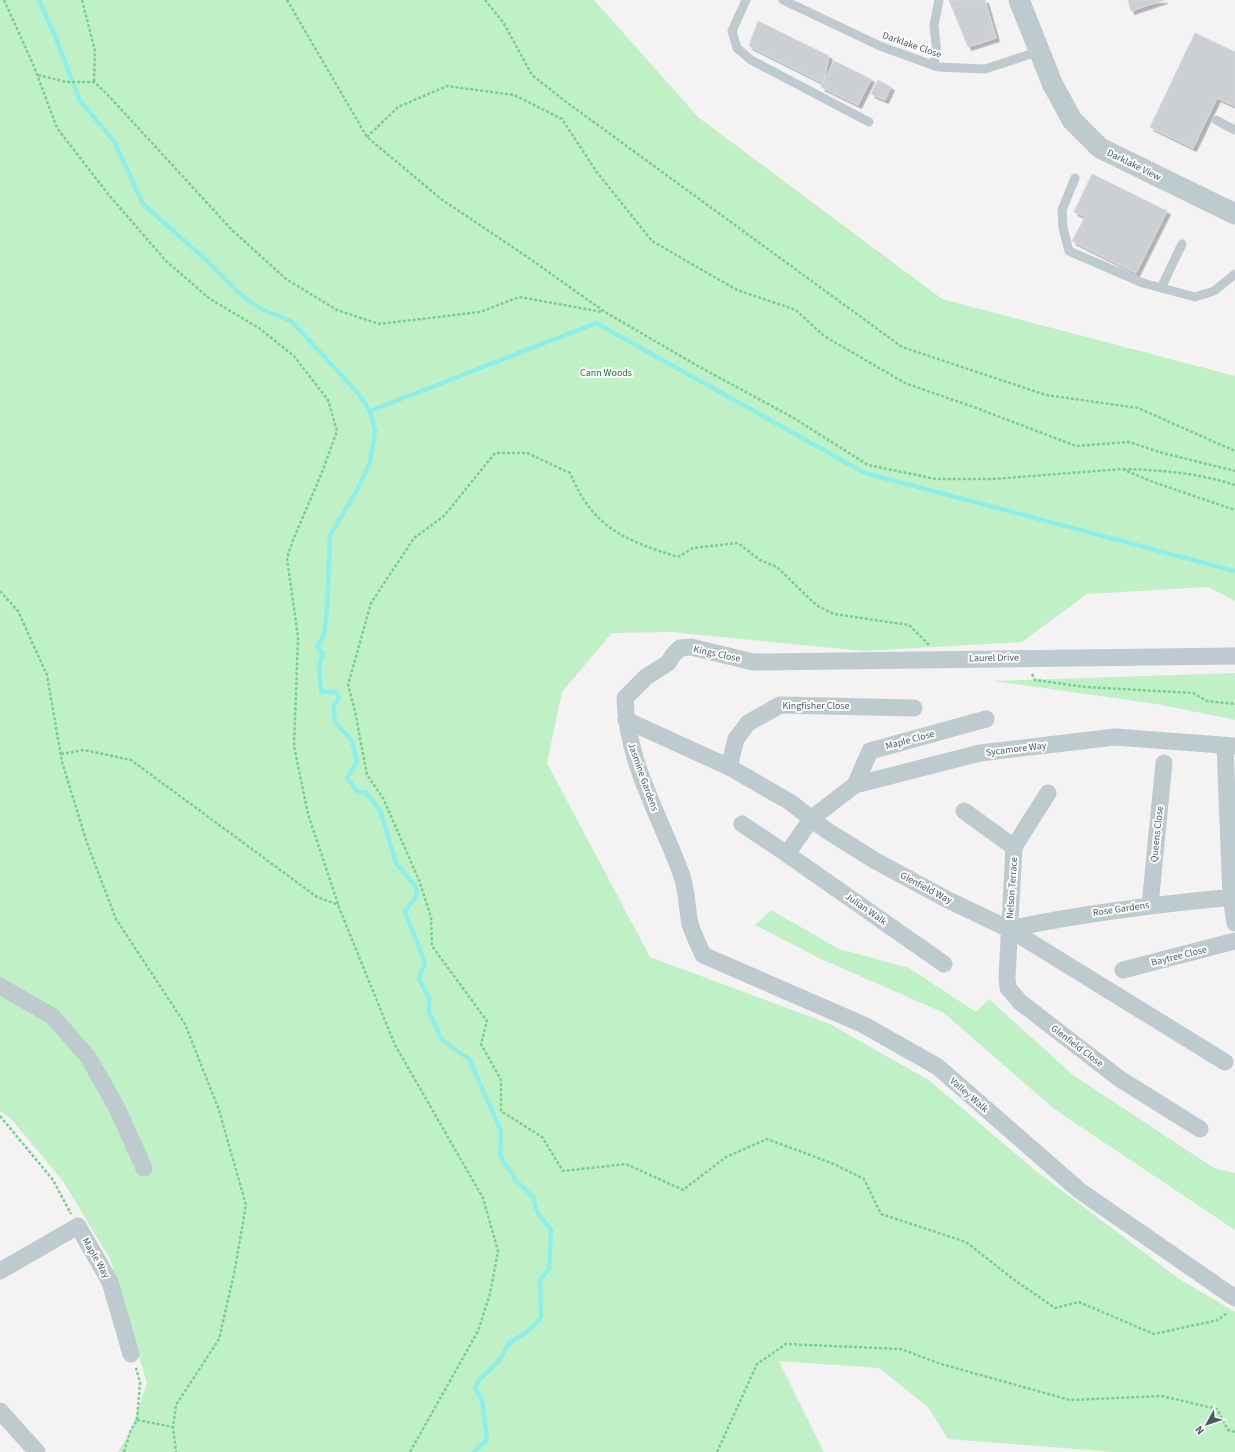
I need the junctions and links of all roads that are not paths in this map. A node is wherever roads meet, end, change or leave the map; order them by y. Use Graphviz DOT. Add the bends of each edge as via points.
graph roads {
  1 [pos="746,0"];
  2 [pos="783,0"];
  3 [pos="939,0"];
  4 [pos="1019,0"];
  5 [pos="1040,51"];
  6 [pos="932,65"];
  7 [pos="1216,120"];
  8 [pos="869,122"];
  9 [pos="1235,130"];
  10 [pos="1075,178"];
  11 [pos="1235,214"];
  12 [pos="1182,244"];
  13 [pos="1235,274"];
  14 [pos="1161,288"];
  15 [pos="680,648"];
  16 [pos="1235,656"];
  17 [pos="753,662"];
  18 [pos="914,708"];
  19 [pos="986,719"];
  20 [pos="626,720"];
  21 [pos="1230,746"];
  22 [pos="1164,763"];
  23 [pos="729,767"];
  24 [pos="855,785"];
  25 [pos="1048,793"];
  26 [pos="964,811"];
  27 [pos="812,818"];
  28 [pos="742,824"];
  29 [pos="1014,846"];
  30 [pos="787,854"];
  31 [pos="1233,897"];
  32 [pos="1150,905"];
  33 [pos="1235,924"];
  34 [pos="690,925"];
  35 [pos="1009,929"];
  36 [pos="1235,942"];
  37 [pos="944,964"];
  38 [pos="1123,970"];
  39 [pos="0,986"];
  40 [pos="1225,1062"];
  41 [pos="1200,1129"];
  42 [pos="144,1168"];
  43 [pos="0,1271"];
  44 [pos="1235,1298"];
  45 [pos="131,1354"];
  46 [pos="0,1411"];
  47 [pos="37,1452"];
  1 -- 8 [label="lane" via="732,31 737,48 751,60"];
  2 -- 6 [label="lane, Darklake Close" via="880,46"];
  3 -- 6 [label="lane" via="934,25 937,54"];
  4 -- 5 [label="street, Darklake View"];
  5 -- 6 [label="lane, Darklake Close" via="984,69"];
  5 -- 11 [label="street, Darklake View" via="1052,83 1072,120 1100,148"];
  7 -- 9 [label="lane"];
  10 -- 14 [label="lane" via="1062,210 1063,228 1069,251 1143,283"];
  12 -- 14 [label="lane"];
  13 -- 14 [label="lane" via="1214,291 1195,297"];
  15 -- 17 [label="street, Kings Close" via="691,647"];
  15 -- 20 [label="street, Jasmine Gardens" via="668,663 646,677 625,698"];
  16 -- 17 [label="street, Laurel Drive"];
  18 -- 23 [label="street, Kingfisher Close" via="780,705 748,722 736,740"];
  19 -- 24 [label="street, Maple Close" via="870,751"];
  20 -- 23 [label="street, Glenfield Way"];
  20 -- 34 [label="street, Jasmine Gardens" via="630,742 646,792 671,846 686,890"];
  21 -- 24 [label="street, Sycamore Way" via="1115,737 980,753"];
  21 -- 31 [label="street"];
  22 -- 32 [label="street, Queens Close"];
  23 -- 27 [label="street, Glenfield Way" via="790,802"];
  24 -- 27 [label="street, Sycamore Way"];
  25 -- 29 [label="street, Nelson Terrace"];
  26 -- 29 [label="street, Nelson Terrace"];
  27 -- 30 [label="street"];
  27 -- 35 [label="street, Glenfield Way" via="874,860"];
  28 -- 30 [label="street, Julian Walk"];
  29 -- 35 [label="street, Nelson Terrace"];
  30 -- 37 [label="street, Julian Walk"];
  31 -- 32 [label="street, Rose Gardens"];
  31 -- 33 [label="street"];
  32 -- 35 [label="street, Rose Gardens"];
  34 -- 44 [label="street, Valley Walk" via="703,955 864,1026 938,1068 1080,1191"];
  35 -- 40 [label="street, Glenfield Way"];
  35 -- 41 [label="street, Glenfield Close" via="1008,988 1020,1002 1120,1079"];
  36 -- 38 [label="street, Baytree Close"];
  39 -- 42 [label="street" via="52,1016 88,1057 116,1106"];
  43 -- 45 [label="street, Maple Way" via="78,1226 110,1282"];
  46 -- 47 [label="street"];
}
